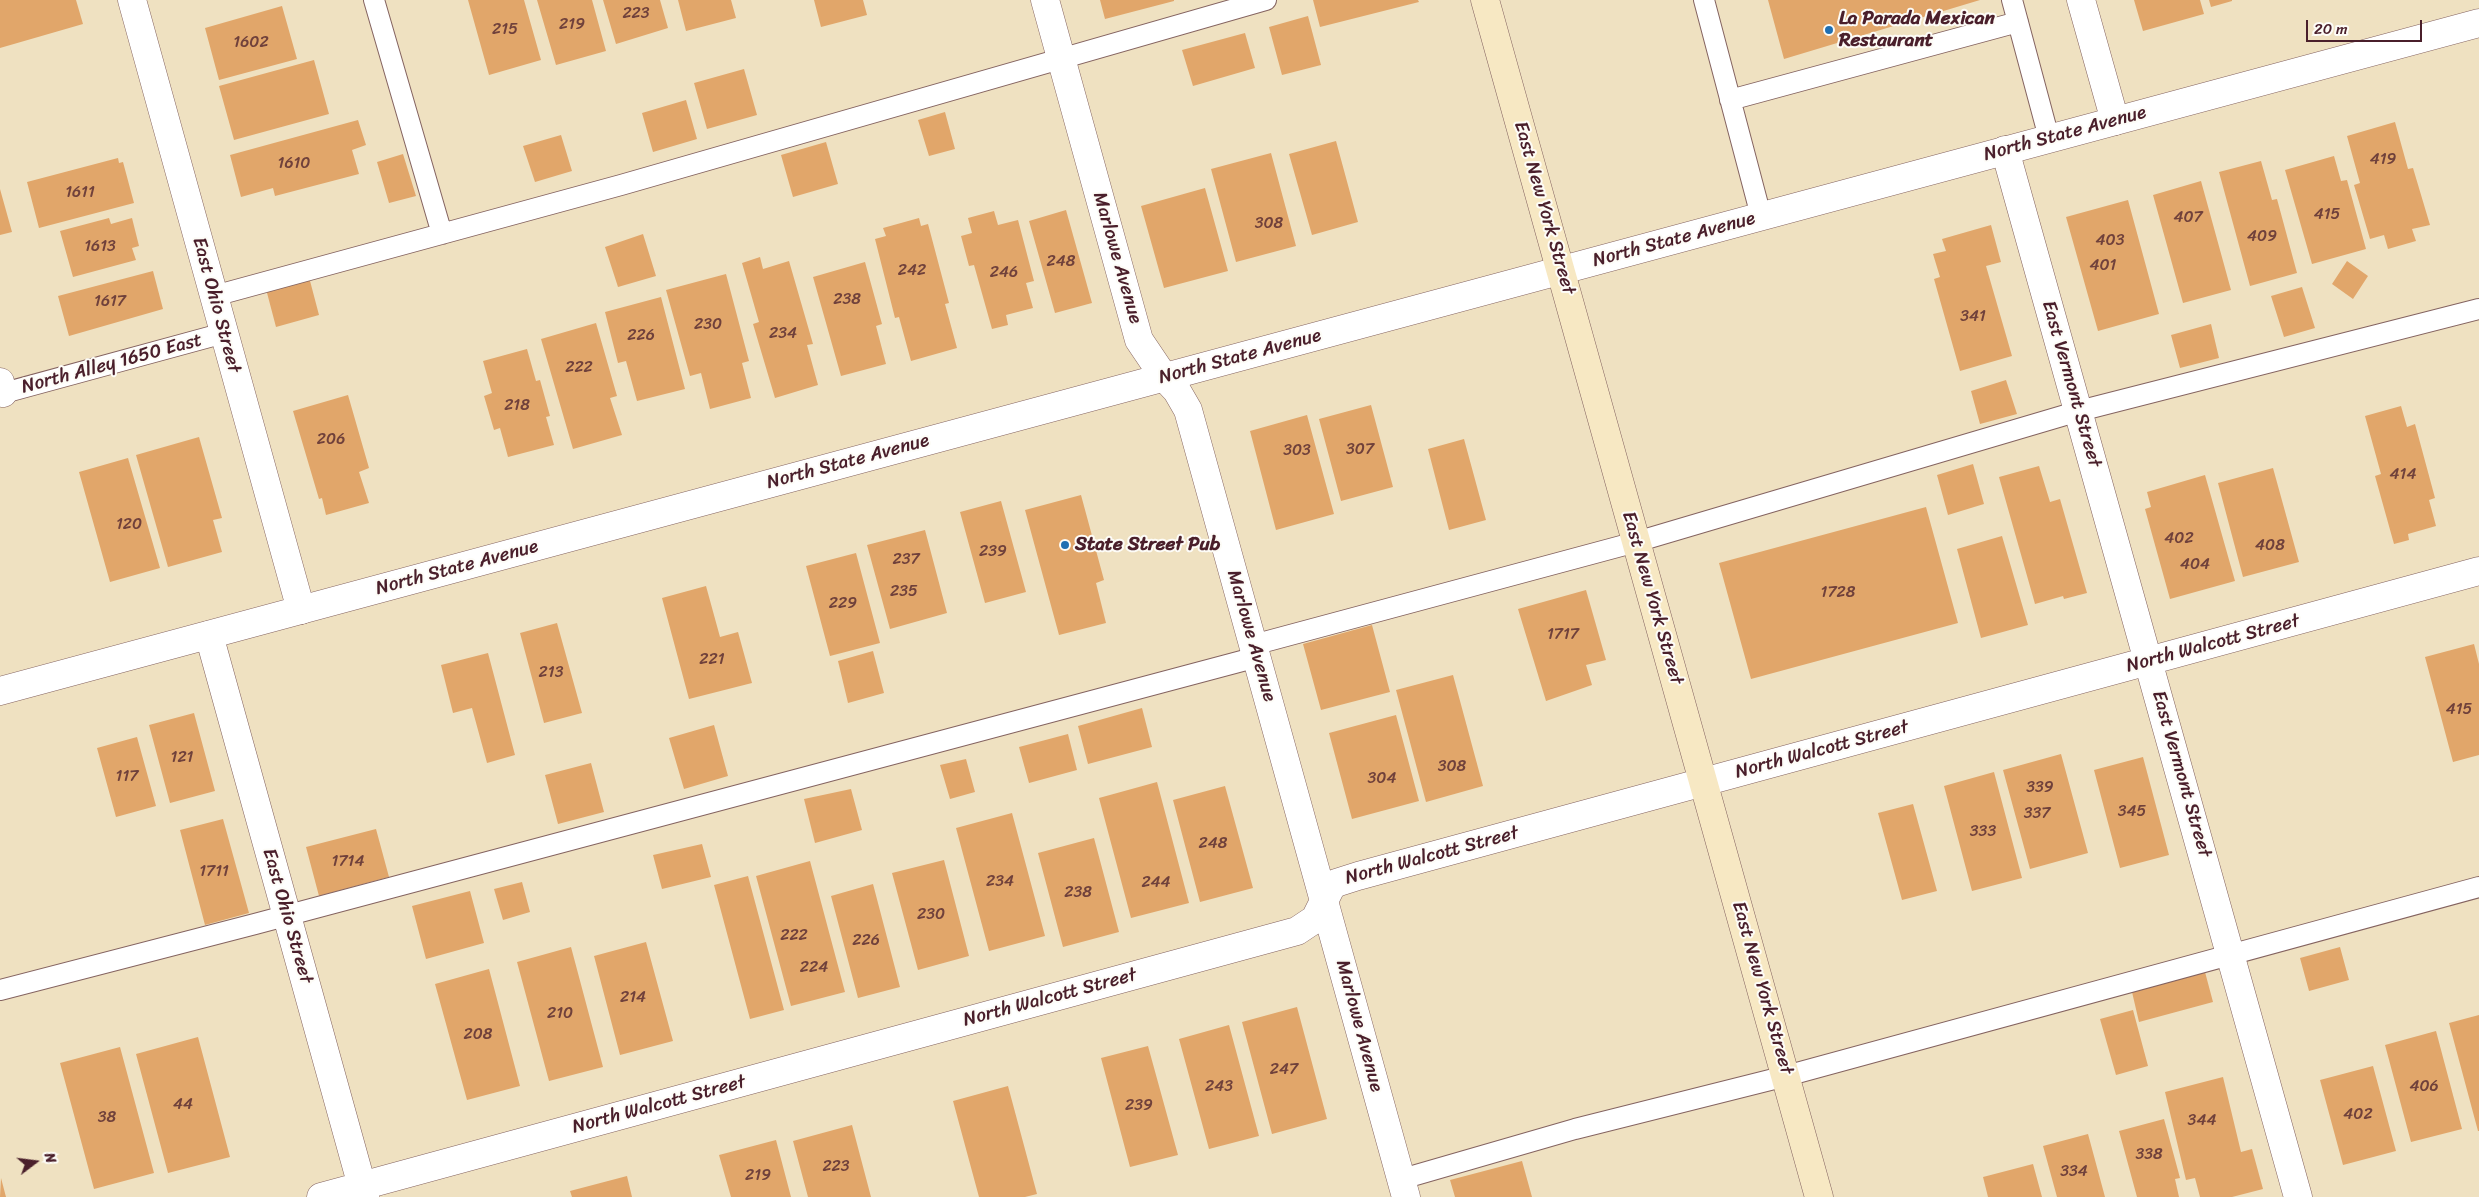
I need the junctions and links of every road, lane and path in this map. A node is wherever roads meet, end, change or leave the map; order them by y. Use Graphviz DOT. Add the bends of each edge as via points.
graph roads {
  1 [pos="133,0"];
  2 [pos="374,0"];
  3 [pos="1045,0"];
  4 [pos="1266,0"];
  5 [pos="1485,0"];
  6 [pos="1704,0"];
  7 [pos="2012,0"];
  8 [pos="2081,0"];
  9 [pos="2018,22"];
  10 [pos="2479,23"];
  11 [pos="1061,59"];
  12 [pos="1730,100"];
  13 [pos="2114,121"];
  14 [pos="2049,138"];
  15 [pos="2005,150"];
  16 [pos="1761,216"];
  17 [pos="442,234"];
  18 [pos="1561,270"];
  19 [pos="214,296"];
  20 [pos="2479,309"];
  21 [pos="224,333"];
  22 [pos="1164,377"];
  23 [pos="1,390"];
  24 [pos="2079,411"];
  25 [pos="1636,542"];
  26 [pos="2479,571"];
  27 [pos="301,610"];
  28 [pos="209,635"];
  29 [pos="1255,651"];
  30 [pos="2149,661"];
  31 [pos="0,691"];
  32 [pos="1704,782"];
  33 [pos="2479,887"];
  34 [pos="1324,898"];
  35 [pos="288,916"];
  36 [pos="2231,955"];
  37 [pos="0,990"];
  38 [pos="1786,1076"];
  39 [pos="1404,1188"];
  40 [pos="364,1191"];
  41 [pos="321,1197"];
  42 [pos="1819,1197"];
  43 [pos="2298,1197"];
  1 -- 19 [label="street, East Ohio Street"];
  2 -- 17 [label="lane"];
  3 -- 11 [label="street, Marlowe Avenue"];
  4 -- 11 [label="lane"];
  5 -- 18 [label="main road, East New York Street"];
  6 -- 12 [label="lane"];
  7 -- 9 [label="lane"];
  8 -- 13 [label="street"];
  9 -- 12 [label="lane"];
  9 -- 14 [label="lane"];
  10 -- 13 [label="street, North State Avenue"];
  11 -- 17 [label="lane"];
  11 -- 22 [label="street, Marlowe Avenue" via="1140,340"];
  12 -- 16 [label="lane"];
  13 -- 14 [label="street, North State Avenue"];
  14 -- 15 [label="street, North State Avenue"];
  15 -- 16 [label="street, North State Avenue"];
  15 -- 24 [label="street, East Vermont Street"];
  16 -- 18 [label="street, North State Avenue"];
  17 -- 19 [label="lane"];
  18 -- 22 [label="street, North State Avenue"];
  18 -- 25 [label="main road, East New York Street"];
  19 -- 21 [label="street, East Ohio Street"];
  20 -- 24 [label="lane"];
  21 -- 23 [label="lane, North Alley 1650 East"];
  21 -- 27 [label="street, East Ohio Street"];
  22 -- 27 [label="street, North State Avenue"];
  22 -- 29 [label="street, Marlowe Avenue" via="1172,383 1188,410"];
  24 -- 25 [label="lane"];
  24 -- 30 [label="street, East Vermont Street"];
  25 -- 29 [label="lane"];
  25 -- 32 [label="main road, East New York Street"];
  26 -- 30 [label="street, North Walcott Street"];
  27 -- 28 [label="street, North State Avenue"];
  28 -- 31 [label="street, North State Avenue"];
  28 -- 35 [label="street, East Ohio Street"];
  29 -- 34 [label="street, Marlowe Avenue"];
  29 -- 35 [label="lane"];
  30 -- 32 [label="street, North Walcott Street"];
  30 -- 36 [label="street, East Vermont Street"];
  32 -- 34 [label="street, North Walcott Street" via="1358,876 1336,883"];
  32 -- 38 [label="main road, East New York Street"];
  33 -- 36 [label="lane"];
  34 -- 39 [label="street, Marlowe Avenue"];
  34 -- 40 [label="street, North Walcott Street" via="1315,919 1297,931"];
  35 -- 37 [label="lane"];
  35 -- 40 [label="street, East Ohio Street"];
  36 -- 38 [label="lane"];
  36 -- 43 [label="street, East Vermont Street"];
  38 -- 39 [label="lane" via="1575,1129"];
  38 -- 42 [label="main road, East New York Street"];
  40 -- 41 [label="street, North Walcott Street"];
}
